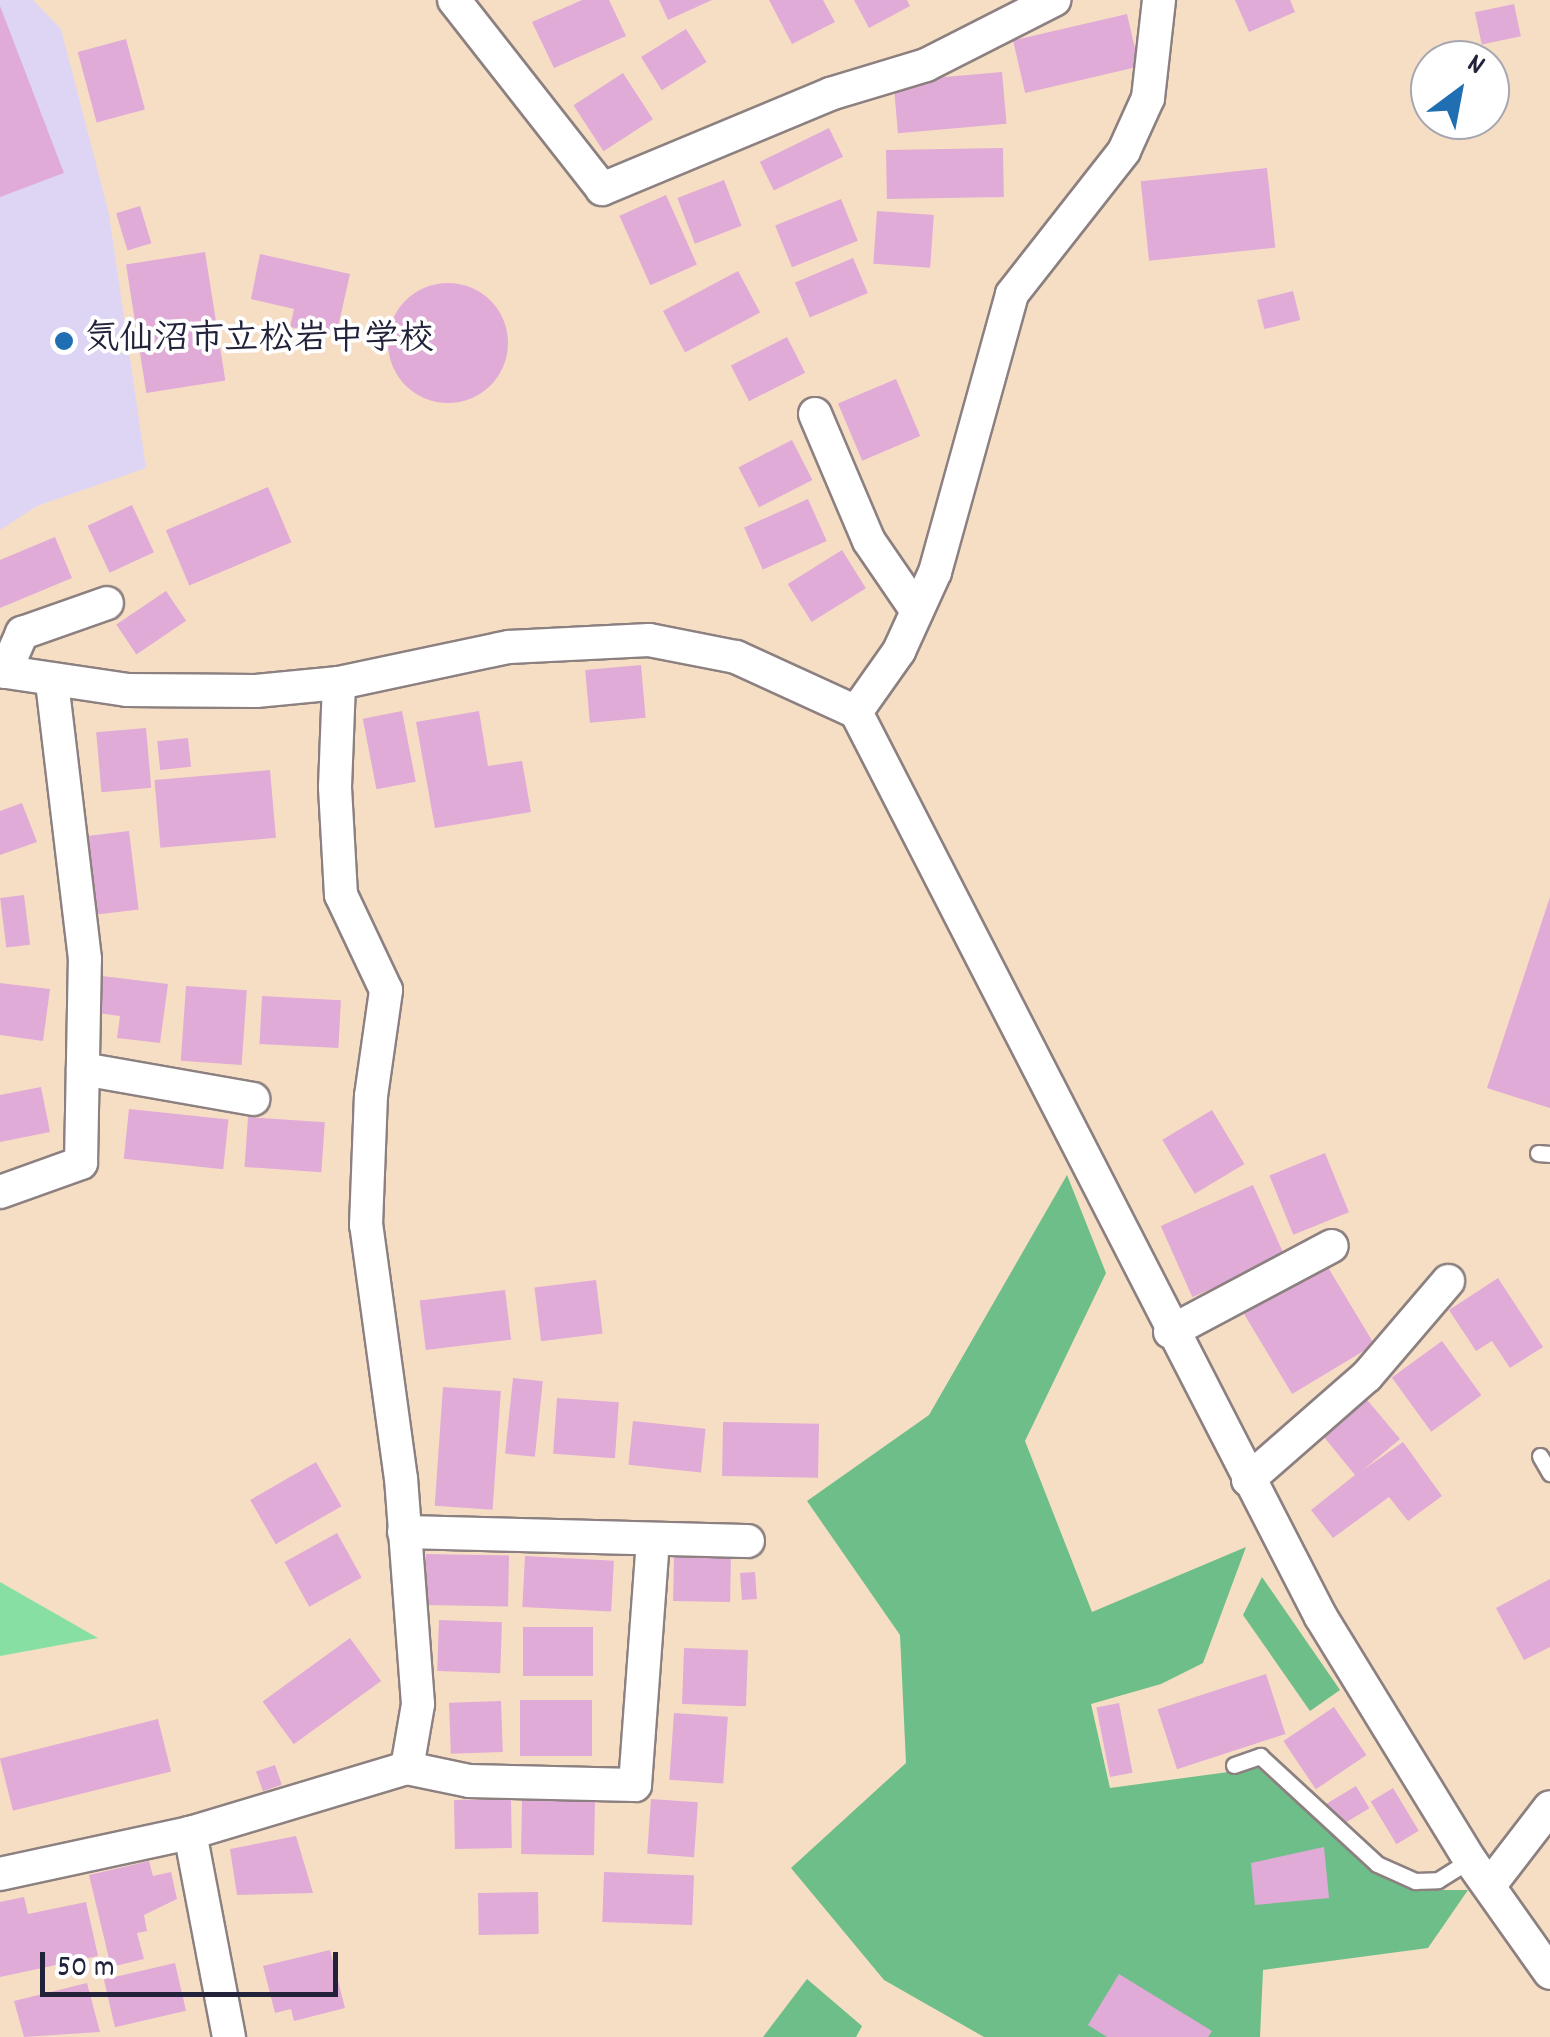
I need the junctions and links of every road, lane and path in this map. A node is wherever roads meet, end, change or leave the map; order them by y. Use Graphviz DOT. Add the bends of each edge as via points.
graph roads {
  1 [pos="454,0"];
  2 [pos="1054,0"];
  3 [pos="1158,0"];
  4 [pos="815,414"];
  5 [pos="108,603"];
  6 [pos="917,611"];
  7 [pos="3,672"];
  8 [pos="52,680"];
  9 [pos="339,684"];
  10 [pos="856,712"];
  11 [pos="83,1069"];
  12 [pos="253,1099"];
  13 [pos="0,1192"];
  14 [pos="1332,1246"];
  15 [pos="1448,1281"];
  16 [pos="1170,1332"];
  17 [pos="1540,1456"];
  18 [pos="1550,1473"];
  19 [pos="1248,1480"];
  20 [pos="404,1532"];
  21 [pos="653,1541"];
  22 [pos="748,1541"];
  23 [pos="1234,1765"];
  24 [pos="407,1768"];
  25 [pos="1550,1807"];
  26 [pos="190,1832"];
  27 [pos="1480,1872"];
  28 [pos="0,1874"];
  29 [pos="1550,1973"];
  30 [pos="229,2037"];
  1 -- 2 [label="street" via="602,190 830,94 926,65"];
  3 -- 6 [label="street" via="1148,98 1124,151 1012,294 935,572"];
  4 -- 6 [label="street" via="869,541"];
  5 -- 7 [label="street" via="22,633"];
  6 -- 10 [label="street"];
  7 -- 8 [label="street"];
  8 -- 9 [label="street" via="146,690"];
  8 -- 11 [label="street" via="86,959"];
  9 -- 10 [label="street" via="509,647 650,640 736,656"];
  9 -- 20 [label="street" via="334,786 342,895 386,990 371,1096 366,1225"];
  10 -- 16 [label="street"];
  11 -- 12 [label="street"];
  11 -- 13 [label="street" via="81,1163"];
  14 -- 16 [label="street"];
  15 -- 19 [label="street" via="1366,1376"];
  16 -- 19 [label="street"];
  17 -- 18 [label="lane"];
  19 -- 27 [label="street" via="1321,1617"];
  20 -- 21 [label="street"];
  20 -- 24 [label="street" via="418,1704"];
  21 -- 22 [label="street"];
  21 -- 24 [label="street" via="635,1785 469,1780"];
  23 -- 27 [label="lane" via="1260,1756 1376,1864 1415,1882"];
  24 -- 26 [label="street"];
  25 -- 27 [label="street"];
  26 -- 28 [label="street"];
  26 -- 30 [label="street"];
  27 -- 29 [label="street"];
}
